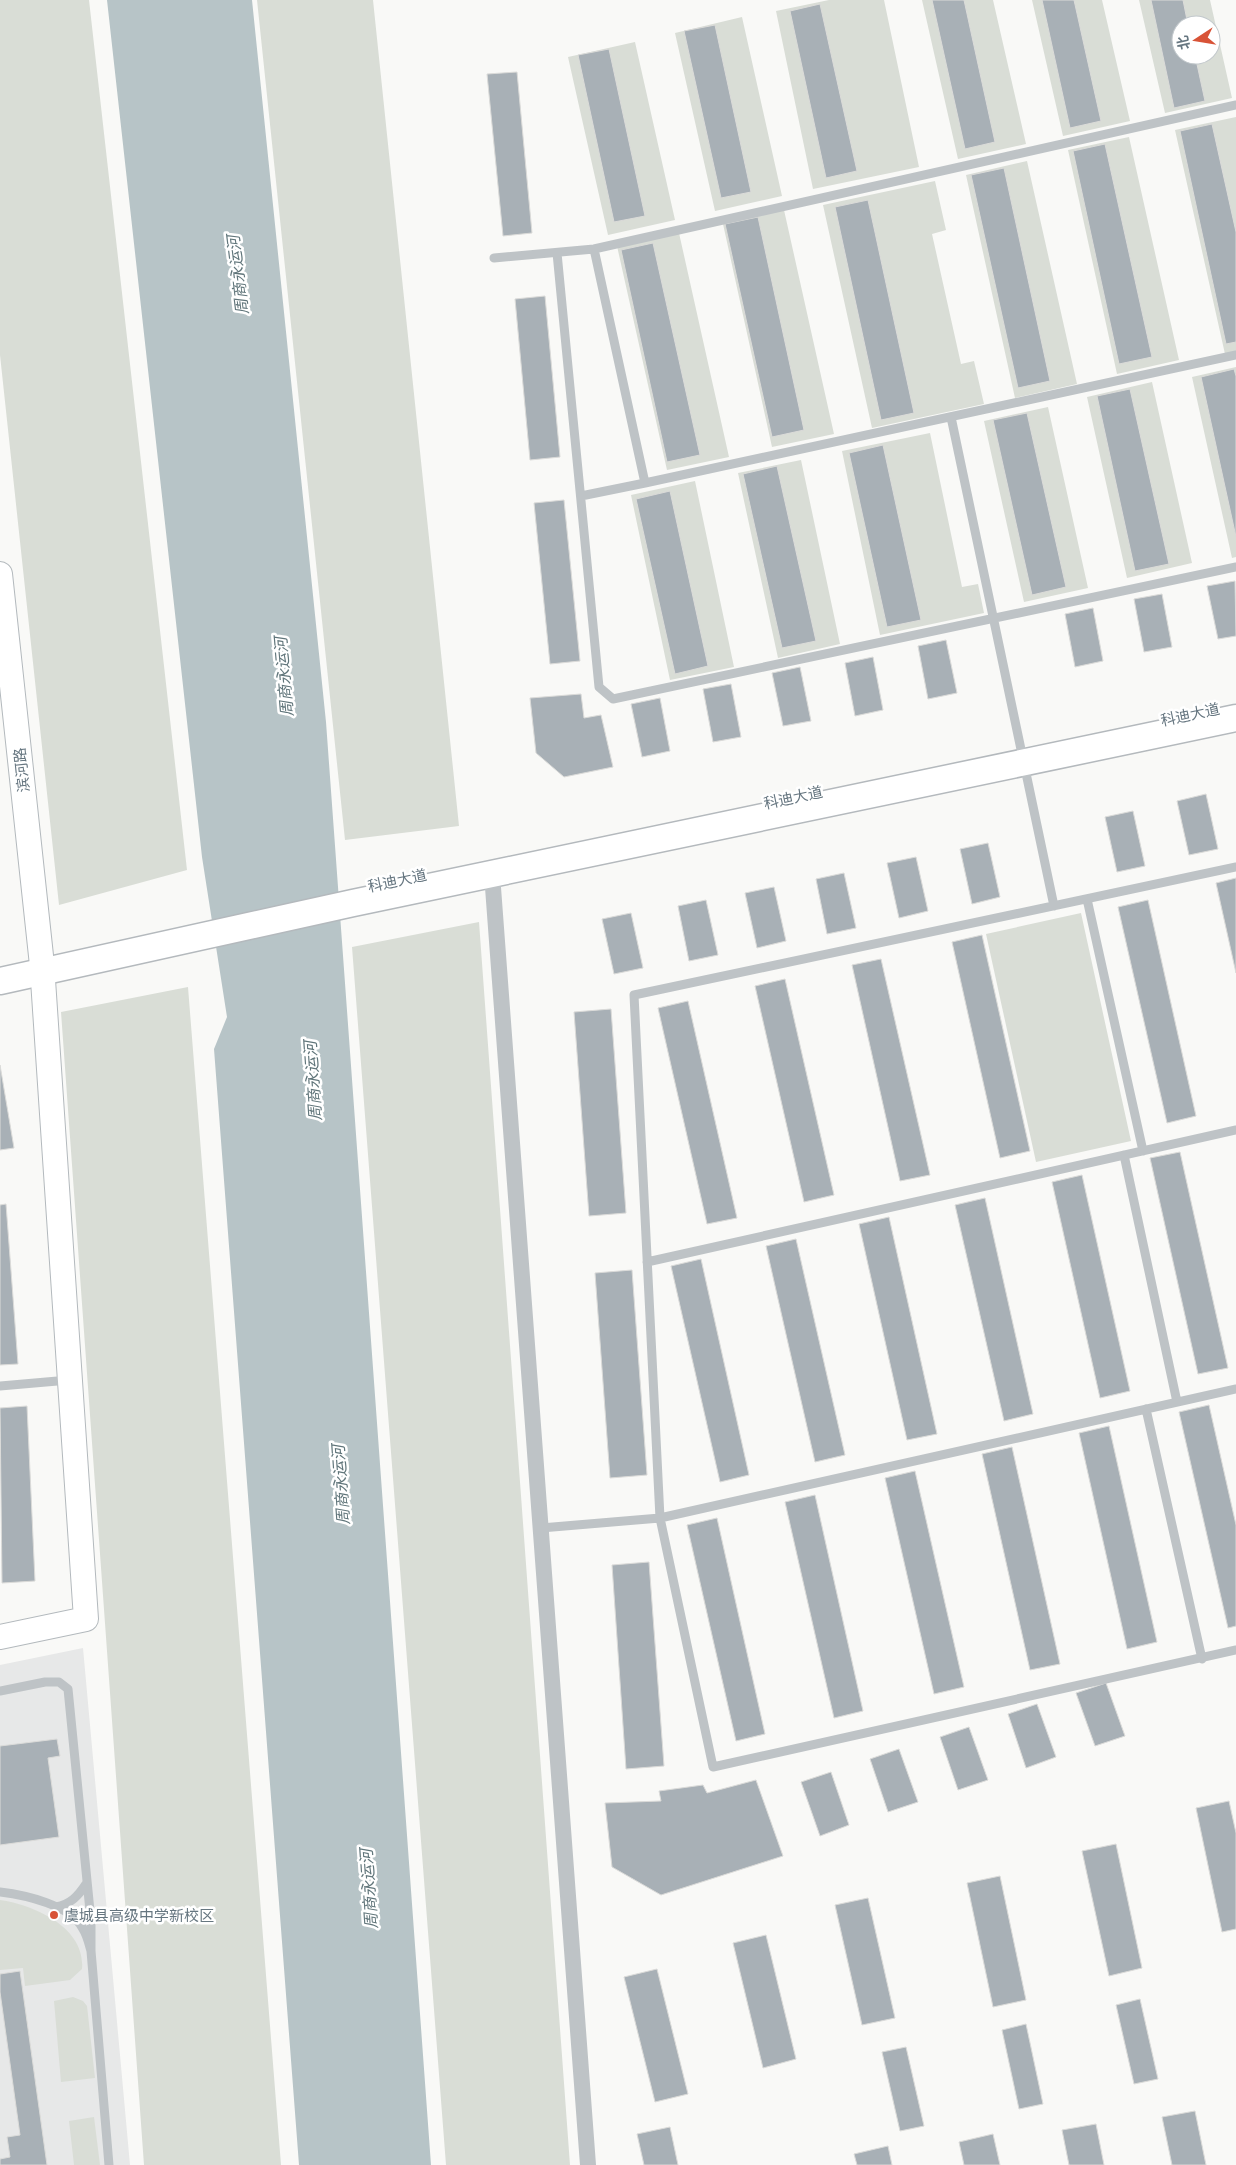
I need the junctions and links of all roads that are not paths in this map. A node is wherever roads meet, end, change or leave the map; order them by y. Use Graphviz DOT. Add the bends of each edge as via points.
graph roads {
  1 [pos="1236,105"];
  2 [pos="594,250"];
  3 [pos="557,253"];
  4 [pos="494,258"];
  5 [pos="1236,355"];
  6 [pos="951,416"];
  7 [pos="645,483"];
  8 [pos="581,496"];
  9 [pos="1236,567"];
  10 [pos="0,574"];
  11 [pos="994,620"];
  12 [pos="1236,704"];
  13 [pos="1236,718"];
  14 [pos="1022,756"];
  15 [pos="1236,867"];
  16 [pos="492,874"];
  17 [pos="352,896"];
  18 [pos="1087,899"];
  19 [pos="1054,906"];
  20 [pos="0,963"];
  21 [pos="41,964"];
  22 [pos="0,981"];
  23 [pos="1236,1130"];
  24 [pos="1143,1151"];
  25 [pos="1124,1155"];
  26 [pos="647,1262"];
  27 [pos="70,1380"];
  28 [pos="0,1386"];
  29 [pos="1236,1389"];
  30 [pos="1177,1402"];
  31 [pos="1146,1409"];
  32 [pos="660,1518"];
  33 [pos="541,1528"];
  34 [pos="0,1637"];
  35 [pos="1236,1650"];
  36 [pos="1202,1659"];
  37 [pos="0,1691"];
  38 [pos="86,1884"];
  39 [pos="0,1892"];
  40 [pos="56,1907"];
  41 [pos="91,1951"];
  42 [pos="108,2165"];
  43 [pos="588,2165"];
  1 -- 2 [label="lane"];
  2 -- 3 [label="lane"];
  2 -- 7 [label="lane"];
  3 -- 4 [label="lane"];
  3 -- 8 [label="lane"];
  5 -- 6 [label="lane"];
  6 -- 7 [label="lane"];
  6 -- 11 [label="lane"];
  7 -- 8 [label="lane"];
  8 -- 11 [label="lane" via="599,686 614,699"];
  9 -- 11 [label="lane"];
  10 -- 21 [label="street, 滨河路"];
  11 -- 14 [label="lane"];
  12 -- 14 [label="main road, 科迪大道"];
  13 -- 14 [label="main road, 科迪大道"];
  14 -- 16 [label="main road, 科迪大道"];
  14 -- 17 [label="main road, 科迪大道"];
  14 -- 19 [label="lane"];
  15 -- 18 [label="lane"];
  16 -- 17 [label="main road, 科迪大道"];
  16 -- 33 [label="street"];
  17 -- 21 [label="main road"];
  18 -- 19 [label="lane"];
  18 -- 24 [label="lane"];
  19 -- 26 [label="lane" via="634,995"];
  20 -- 21 [label="main road"];
  21 -- 22 [label="main road"];
  21 -- 27 [label="street, 滨河路"];
  23 -- 24 [label="lane"];
  24 -- 25 [label="lane"];
  25 -- 26 [label="lane"];
  25 -- 30 [label="lane"];
  26 -- 32 [label="lane"];
  27 -- 28 [label="lane"];
  27 -- 34 [label="street, 滨河路" via="86,1620"];
  29 -- 30 [label="lane"];
  30 -- 31 [label="lane"];
  31 -- 32 [label="lane"];
  31 -- 36 [label="lane"];
  32 -- 33 [label="lane"];
  32 -- 36 [label="lane" via="713,1768"];
  33 -- 43 [label="street"];
  35 -- 36 [label="lane"];
  37 -- 38 [label="lane" via="45,1682 59,1682 68,1689"];
  38 -- 40 [label="lane" via="77,1897"];
  38 -- 41 [label="lane"];
  39 -- 40 [label="lane" via="25,1895"];
  40 -- 41 [label="lane" via="67,1912 83,1928"];
  41 -- 42 [label="lane"];
}
